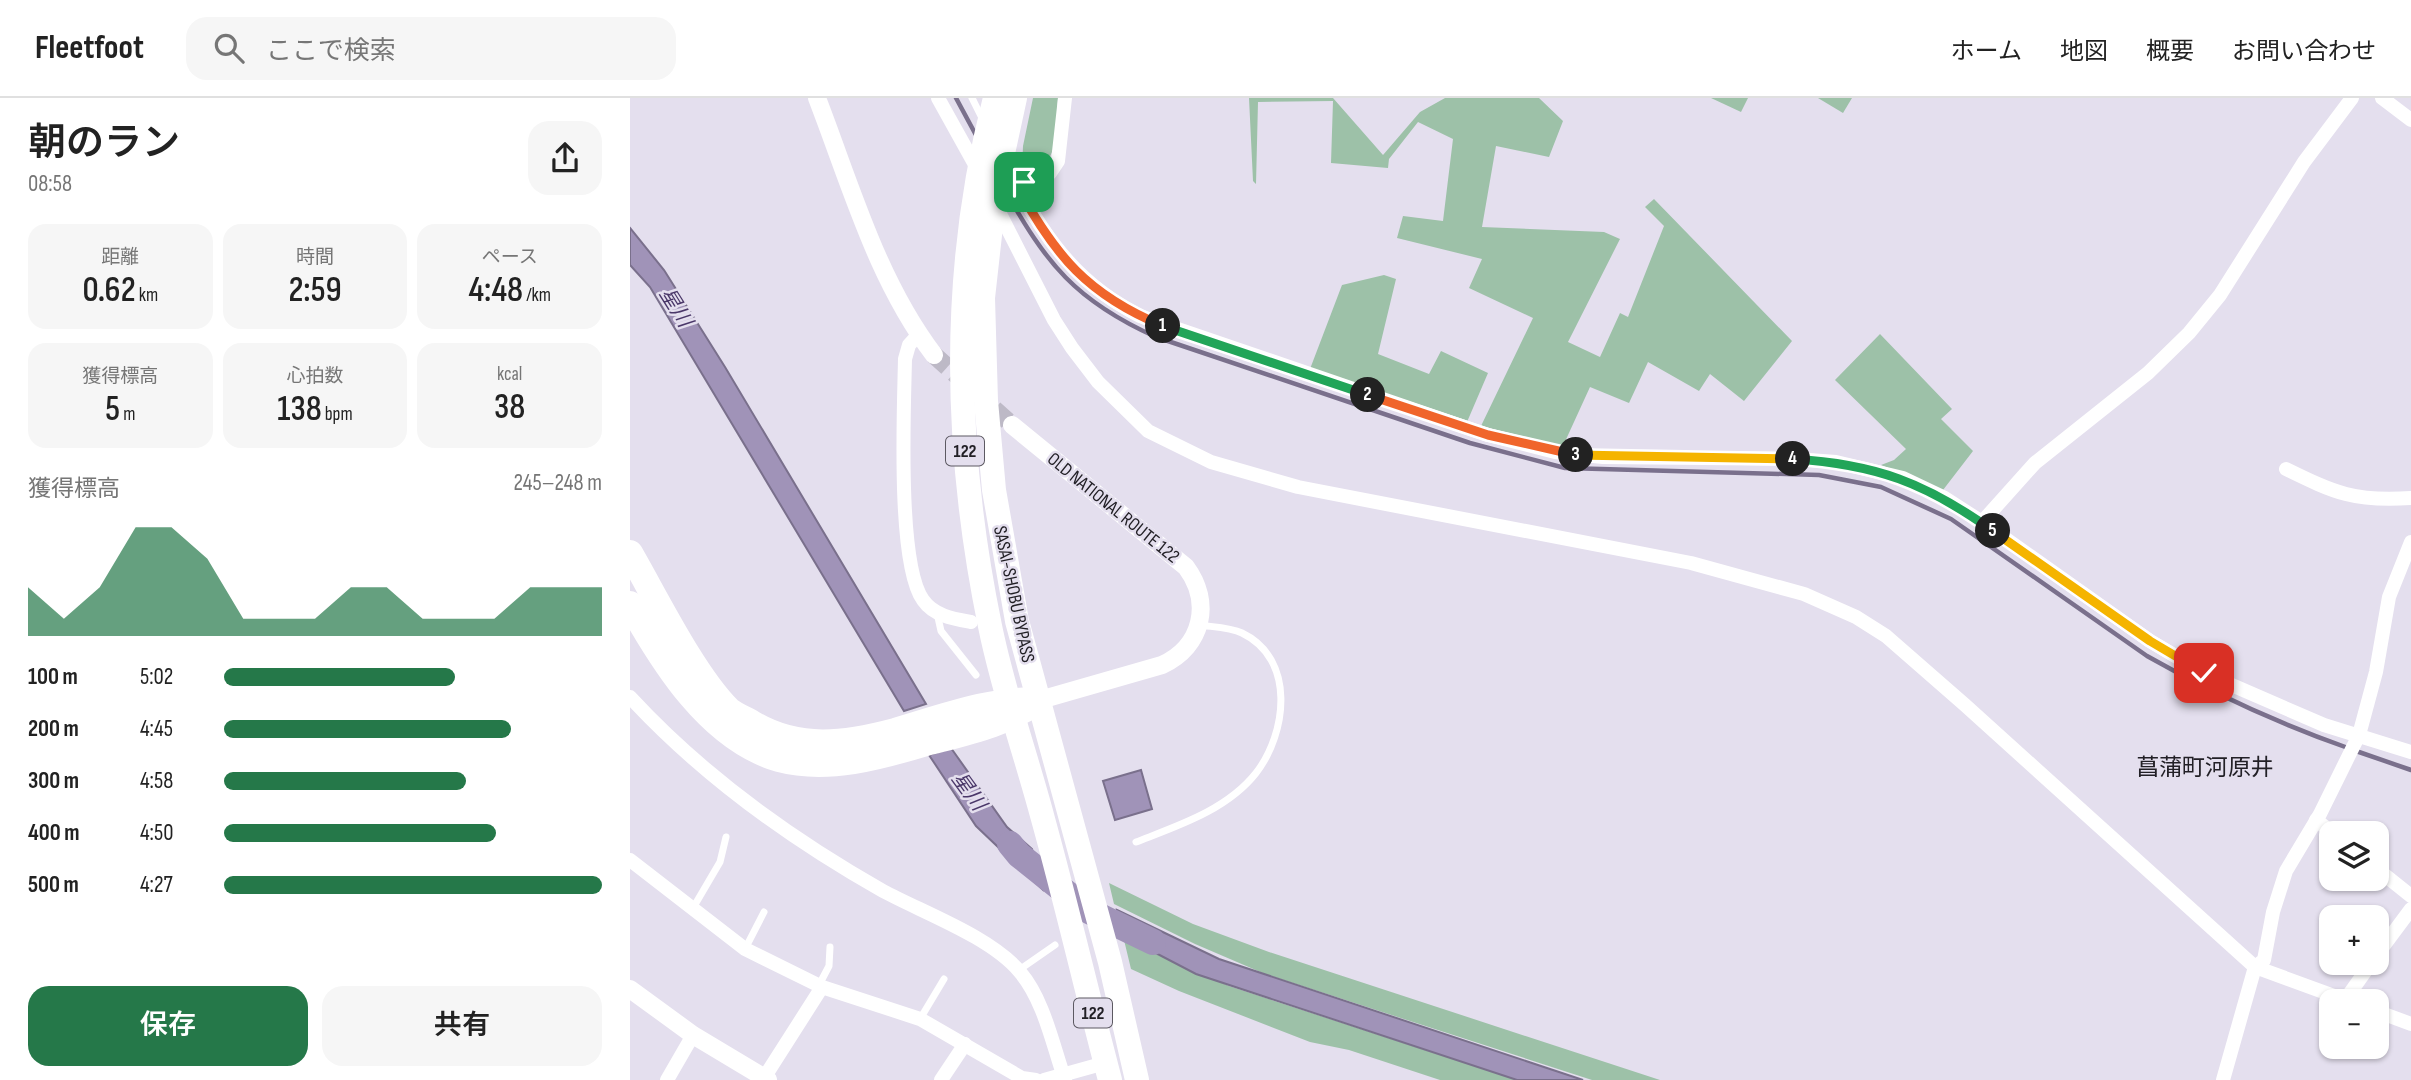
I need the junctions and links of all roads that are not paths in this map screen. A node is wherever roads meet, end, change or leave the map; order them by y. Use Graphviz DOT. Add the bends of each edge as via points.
graph roads {
  1 [pos="817,98"];
  2 [pos="938,98"];
  3 [pos="1015,98"];
  4 [pos="1065,98"];
  5 [pos="2352,98"];
  6 [pos="2382,98"];
  7 [pos="986,103"];
  8 [pos="2411,120"];
  9 [pos="1017,186"];
  10 [pos="919,334"];
  11 [pos="934,355"];
  12 [pos="1012,425"];
  13 [pos="2286,469"];
  14 [pos="2411,498"];
  15 [pos="1982,522"];
  16 [pos="2411,542"];
  17 [pos="630,553"];
  18 [pos="630,604"];
  19 [pos="937,613"];
  20 [pos="971,622"];
  21 [pos="1199,625"];
  22 [pos="976,676"];
  23 [pos="630,697"];
  24 [pos="1040,700"];
  25 [pos="1012,708"];
  26 [pos="2359,735"];
  27 [pos="891,743"];
  28 [pos="2411,752"];
  29 [pos="2316,820"];
  30 [pos="2319,822"];
  31 [pos="726,837"];
  32 [pos="1136,842"];
  33 [pos="630,860"];
  34 [pos="2389,878"];
  35 [pos="2411,896"];
  36 [pos="693,908"];
  37 [pos="2411,909"];
  38 [pos="764,912"];
  39 [pos="2389,939"];
  40 [pos="830,947"];
  41 [pos="745,949"];
  42 [pos="1085,952"];
  43 [pos="2255,967"];
  44 [pos="1019,970"];
  45 [pos="944,979"];
  46 [pos="820,986"];
  47 [pos="630,989"];
  48 [pos="2319,990"];
  49 [pos="2389,1016"];
  50 [pos="920,1019"];
  51 [pos="2411,1024"];
  52 [pos="694,1035"];
  53 [pos="965,1044"];
  54 [pos="1108,1071"];
  55 [pos="1065,1078"];
  56 [pos="766,1079"];
  57 [pos="667,1080"];
  58 [pos="941,1080"];
  59 [pos="1036,1080"];
  60 [pos="1044,1080"];
  61 [pos="1125,1080"];
  62 [pos="1138,1080"];
  63 [pos="2223,1080"];
  1 -- 10 [label="street" via="882,267"];
  2 -- 43 [label="street" via="1054,320 1098,382 1148,431 1211,462 1298,487 1691,563 1804,594 1856,617 1886,636 1955,696"];
  3 -- 24 [label="highway, SASAI-SHOBU BYPASS / 122" via="989,230 983,327 994,490 1017,621"];
  4 -- 9 [label="street" via="1058,161 1050,173"];
  5 -- 15 [label="street" via="2189,334 2148,373 2035,463"];
  6 -- 8 [label="street"];
  7 -- 9 [label="lane"];
  7 -- 25 [label="highway, SASAI-SHOBU BYPASS / 122" via="966,254 960,344 974,542 990,628"];
  9 -- 15 [label="street" via="1051,244 1089,285 1140,316 1191,336 1488,435 1555,452 1836,462 1903,478"];
  10 -- 11 [label="street"];
  10 -- 19 [label="street" via="905,359 908,546 923,600"];
  12 -- 21 [label="street, OLD NATIONAL ROUTE 122" via="1186,567 1201,596"];
  13 -- 14 [label="street" via="2337,494 2382,500"];
  15 -- 26 [label="street" via="2150,641 2204,673"];
  16 -- 26 [label="street" via="2389,597"];
  17 -- 27 [label="highway" via="695,664 730,710 769,733 809,743"];
  18 -- 27 [label="highway" via="708,714 758,751 780,759 823,763 865,760"];
  19 -- 20 [label="street"];
  19 -- 22 [label="lane" via="941,631"];
  21 -- 24 [label="street" via="1178,658"];
  21 -- 32 [label="lane" via="1240,632 1268,654 1283,694 1280,715 1256,773 1225,802"];
  23 -- 44 [label="street" via="733,791 808,846 969,935"];
  24 -- 25 [label="highway"];
  24 -- 42 [label="highway, SASAI-SHOBU BYPASS / 122" via="1034,720 1072,845"];
  25 -- 27 [label="highway"];
  25 -- 42 [label="highway, SASAI-SHOBU BYPASS / 122"];
  26 -- 28 [label="street"];
  26 -- 29 [label="street"];
  29 -- 30 [label="street"];
  29 -- 43 [label="street" via="2286,871 2264,960"];
  31 -- 36 [label="lane" via="720,862"];
  33 -- 36 [label="street"];
  34 -- 35 [label="street"];
  36 -- 41 [label="street"];
  37 -- 39 [label="street"];
  38 -- 41 [label="lane"];
  40 -- 46 [label="lane"];
  41 -- 46 [label="street"];
  42 -- 44 [label="lane"];
  42 -- 54 [label="highway, SASAI-SHOBU BYPASS / 122"];
  42 -- 61 [label="highway"];
  42 -- 62 [label="highway, SASAI-SHOBU BYPASS / 122"];
  43 -- 48 [label="street"];
  43 -- 63 [label="street"];
  44 -- 55 [label="street" via="1028,982"];
  45 -- 50 [label="lane"];
  46 -- 50 [label="street"];
  46 -- 56 [label="street"];
  47 -- 52 [label="street"];
  49 -- 51 [label="street"];
  50 -- 53 [label="street"];
  52 -- 56 [label="street"];
  52 -- 57 [label="street"];
  53 -- 58 [label="street"];
  53 -- 59 [label="street" via="1022,1078"];
  54 -- 55 [label="street"];
  55 -- 60 [label="street"];
}
